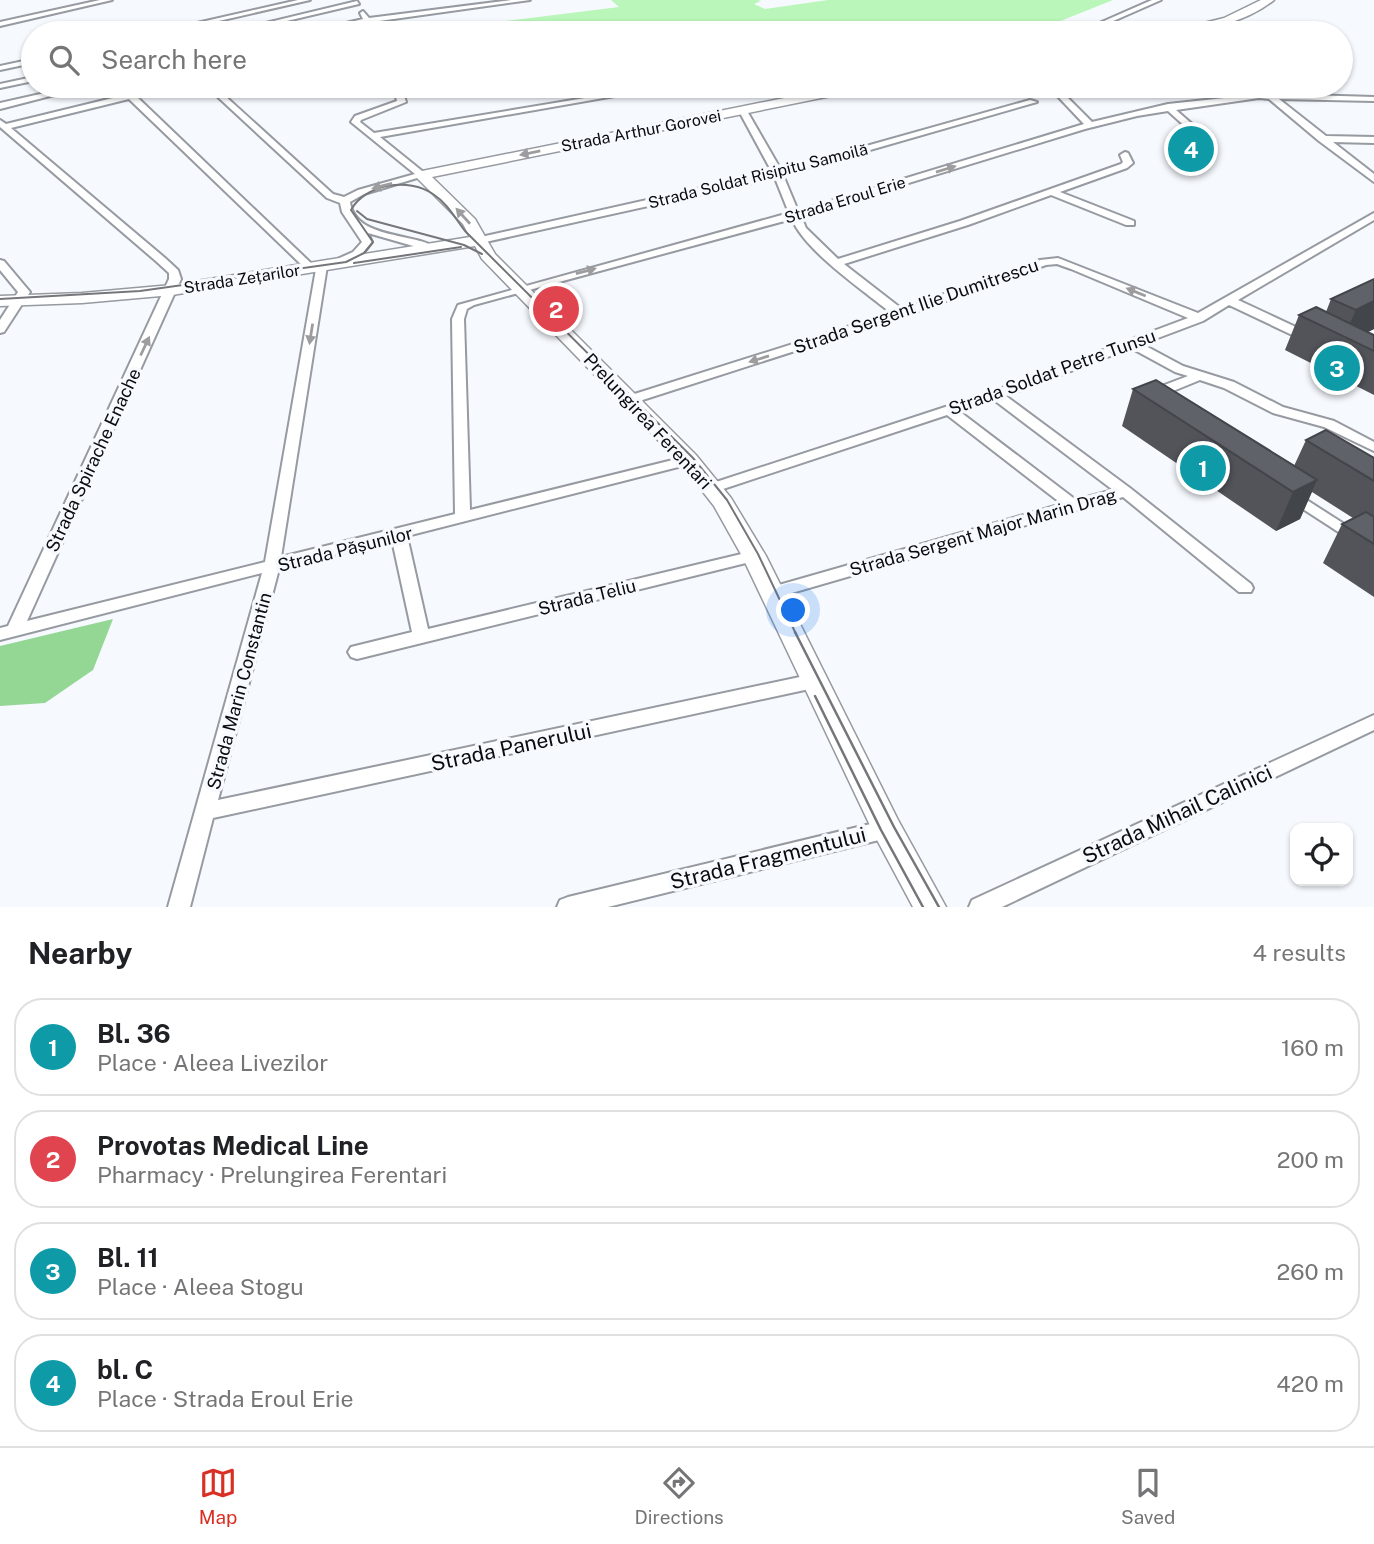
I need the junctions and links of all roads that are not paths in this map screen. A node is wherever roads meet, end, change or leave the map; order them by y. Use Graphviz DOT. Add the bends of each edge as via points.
graph roads {
  1 [pos="109,0"];
  2 [pos="307,0"];
  3 [pos="527,0"];
  4 [pos="1158,0"];
  5 [pos="1269,0"];
  6 [pos="356,2"];
  7 [pos="367,20"];
  8 [pos="212,21"];
  9 [pos="278,21"];
  10 [pos="362,21"];
  11 [pos="1109,21"];
  12 [pos="1223,21"];
  13 [pos="0,24"];
  14 [pos="21,64"];
  15 [pos="0,68"];
  16 [pos="21,82"];
  17 [pos="0,86"];
  18 [pos="34,98"];
  19 [pos="122,98"];
  20 [pos="133,98"];
  21 [pos="223,98"];
  22 [pos="401,98"];
  23 [pos="598,98"];
  24 [pos="804,98"];
  25 [pos="1064,98"];
  26 [pos="1251,98"];
  27 [pos="1271,98"];
  28 [pos="1339,98"];
  29 [pos="1374,99"];
  30 [pos="1033,102"];
  31 [pos="0,106"];
  32 [pos="1168,107"];
  33 [pos="743,111"];
  34 [pos="3,125"];
  35 [pos="1090,125"];
  36 [pos="372,136"];
  37 [pos="1322,139"];
  38 [pos="1374,140"];
  39 [pos="1212,146"];
  40 [pos="1125,155"];
  41 [pos="778,174"];
  42 [pos="422,175"];
  43 [pos="1374,179"];
  44 [pos="1051,192"];
  45 [pos="345,201"];
  46 [pos="795,215"];
  47 [pos="1374,216"];
  48 [pos="1130,223"];
  49 [pos="359,227"];
  50 [pos="484,248"];
  51 [pos="434,249"];
  52 [pos="0,263"];
  53 [pos="836,263"];
  54 [pos="321,267"];
  55 [pos="520,289"];
  56 [pos="172,290"];
  57 [pos="19,300"];
  58 [pos="0,301"];
  59 [pos="1230,301"];
  60 [pos="900,314"];
  61 [pos="1199,318"];
  62 [pos="0,329"];
  63 [pos="1133,344"];
  64 [pos="1324,345"];
  65 [pos="1199,376"];
  66 [pos="996,395"];
  67 [pos="630,400"];
  68 [pos="1153,405"];
  69 [pos="949,410"];
  70 [pos="1374,447"];
  71 [pos="689,460"];
  72 [pos="712,488"];
  73 [pos="1281,489"];
  74 [pos="1125,491"];
  75 [pos="1074,506"];
  76 [pos="463,518"];
  77 [pos="399,535"];
  78 [pos="1374,550"];
  79 [pos="754,556"];
  80 [pos="272,567"];
  81 [pos="1245,588"];
  82 [pos="771,593"];
  83 [pos="7,632"];
  84 [pos="421,637"];
  85 [pos="358,652"];
  86 [pos="814,681"];
  87 [pos="1374,722"];
  88 [pos="207,811"];
  89 [pos="887,829"];
  90 [pos="179,907"];
  91 [pos="568,907"];
  92 [pos="930,907"];
  93 [pos="980,907"];
  1 -- 13 [label="street"];
  2 -- 8 [label="street"];
  3 -- 7 [label="street"];
  4 -- 11 [label="street"];
  5 -- 12 [label="main road"];
  6 -- 7 [label="street"];
  6 -- 9 [label="street"];
  7 -- 10 [label="street"];
  14 -- 15 [label="street"];
  16 -- 17 [label="street"];
  18 -- 31 [label="street"];
  19 -- 34 [label="street"];
  20 -- 54 [label="street"];
  21 -- 45 [label="street" via="330,196"];
  22 -- 36 [label="street" via="402,102 355,120"];
  23 -- 36 [label="street"];
  24 -- 33 [label="main road, Strada Arthur Gorovei"];
  25 -- 35 [label="street"];
  26 -- 32 [label="street, Strada Eroul Erie"];
  27 -- 37 [label="street"];
  28 -- 29 [label="street, Strada Eroul Erie"];
  30 -- 41 [label="street, Strada Soldat Risipitu Samoilă"];
  32 -- 35 [label="street, Strada Eroul Erie"];
  32 -- 39 [label="street"];
  33 -- 41 [label="street"];
  33 -- 42 [label="main road, Strada Arthur Gorovei, one-way"];
  34 -- 56 [label="street" via="174,272"];
  46 -- 35 [label="street, Strada Eroul Erie, one-way"];
  36 -- 42 [label="street, Prelungirea Ferentari"];
  37 -- 38 [label="street"];
  37 -- 43 [label="street"];
  40 -- 44 [label="street" via="1128,163 1124,166"];
  41 -- 46 [label="street"];
  41 -- 50 [label="street, Strada Soldat Risipitu Samoilă"];
  42 -- 45 [label="street, one-way"];
  50 -- 42 [label="main road, Prelungirea Ferentari, one-way" via="456,208"];
  44 -- 48 [label="street"];
  44 -- 53 [label="street"];
  45 -- 49 [label="street" via="347,214"];
  46 -- 53 [label="street" via="801,229"];
  55 -- 46 [label="street, Strada Eroul Erie, one-way"];
  47 -- 59 [label="street, Strada Soldat Petre Tunsu"];
  49 -- 51 [label="street"];
  49 -- 54 [label="street" via="367,239 364,248"];
  50 -- 51 [label="main road"];
  50 -- 55 [label="main road, Prelungirea Ferentari"];
  51 -- 54 [label="main road, Strada Zețarilor"];
  52 -- 57 [label="street" via="23,287"];
  53 -- 60 [label="street"];
  54 -- 56 [label="main road, Strada Zețarilor"];
  54 -- 80 [label="street, Strada Marin Constantin, one-way"];
  55 -- 67 [label="main road, Prelungirea Ferentari"];
  55 -- 76 [label="street, Strada Eroul Erie" via="470,303 459,313"];
  56 -- 57 [label="main road, Strada Zețarilor"];
  83 -- 56 [label="street, Strada Spirache Enache, one-way"];
  57 -- 58 [label="main road, Strada Zețarilor"];
  57 -- 62 [label="street"];
  59 -- 61 [label="street, Strada Soldat Petre Tunsu"];
  59 -- 64 [label="street"];
  61 -- 60 [label="street, Strada Sergent Ilie Dumitrescu, one-way" via="1051,261"];
  60 -- 67 [label="street, Strada Sergent Ilie Dumitrescu, one-way"];
  61 -- 63 [label="street, Strada Soldat Petre Tunsu"];
  63 -- 65 [label="street"];
  63 -- 66 [label="street, Strada Soldat Petre Tunsu"];
  65 -- 68 [label="street" via="1151,396 1148,400"];
  65 -- 70 [label="street" via="1243,391 1278,410 1329,424"];
  66 -- 69 [label="street, Strada Soldat Petre Tunsu"];
  66 -- 74 [label="street, Strada Sergent Major Marin Drag"];
  67 -- 71 [label="main road, Prelungirea Ferentari"];
  69 -- 72 [label="street, Strada Soldat Petre Tunsu"];
  69 -- 75 [label="street"];
  71 -- 72 [label="main road, Prelungirea Ferentari"];
  71 -- 76 [label="street, Strada Pășunilor"];
  72 -- 79 [label="main road, Prelungirea Ferentari"];
  73 -- 78 [label="street"];
  74 -- 75 [label="street, Strada Sergent Major Marin Drag"];
  74 -- 81 [label="street"];
  75 -- 82 [label="street, Strada Sergent Major Marin Drag"];
  76 -- 77 [label="street, Strada Pășunilor"];
  77 -- 80 [label="street, Strada Pășunilor"];
  77 -- 84 [label="street"];
  79 -- 82 [label="main road, Prelungirea Ferentari"];
  79 -- 84 [label="street, Strada Teliu"];
  80 -- 83 [label="street, Strada Pășunilor"];
  80 -- 88 [label="street, Strada Marin Constantin"];
  82 -- 86 [label="main road, Prelungirea Ferentari"];
  84 -- 85 [label="street, Strada Teliu"];
  86 -- 88 [label="street, Strada Panerului"];
  86 -- 89 [label="main road, Prelungirea Ferentari"];
  87 -- 93 [label="street, Strada Mihail Calinici"];
  88 -- 90 [label="street, Strada Marin Constantin"];
  89 -- 91 [label="street, Strada Fragmentului"];
  89 -- 92 [label="main road, Prelungirea Ferentari"];
}
